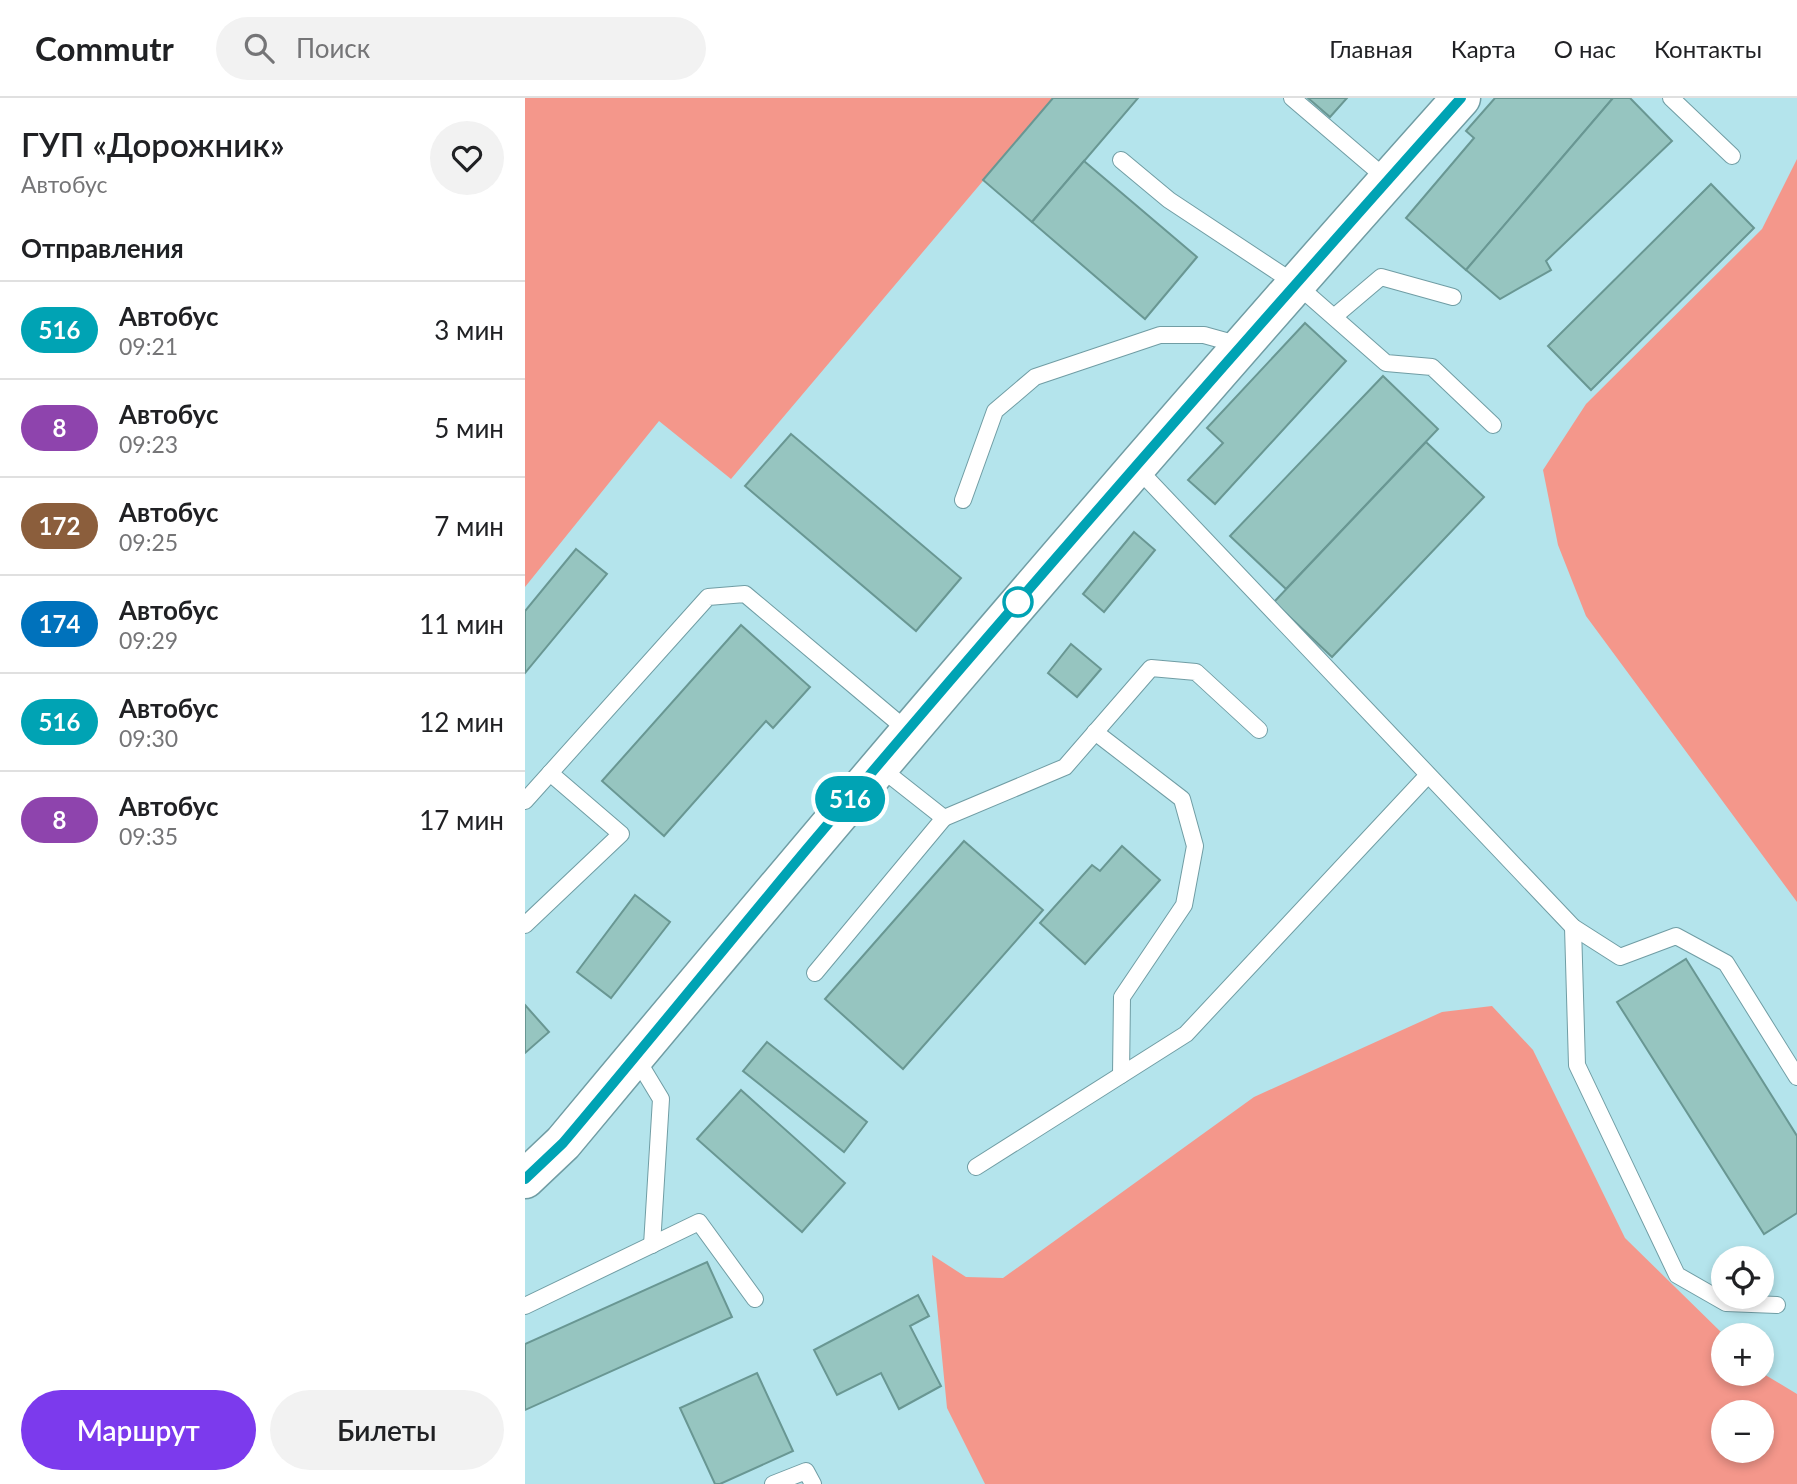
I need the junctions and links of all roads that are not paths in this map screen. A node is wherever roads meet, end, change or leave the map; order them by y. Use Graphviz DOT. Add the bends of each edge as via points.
graph roads {
  1 [pos="1292,98"];
  2 [pos="1671,98"];
  3 [pos="1457,100"];
  4 [pos="1732,156"];
  5 [pos="1121,160"];
  6 [pos="1388,180"];
  7 [pos="1296,284"];
  8 [pos="1453,297"];
  9 [pos="1335,316"];
  10 [pos="1243,345"];
  11 [pos="1493,425"];
  12 [pos="1136,467"];
  13 [pos="963,500"];
  14 [pos="1259,730"];
  15 [pos="908,731"];
  16 [pos="1095,732"];
  17 [pos="878,766"];
  18 [pos="550,773"];
  19 [pos="1428,775"];
  20 [pos="525,801"];
  21 [pos="944,818"];
  22 [pos="525,925"];
  23 [pos="1573,927"];
  24 [pos="815,973"];
  25 [pos="635,1056"];
  26 [pos="1121,1075"];
  27 [pos="1797,1077"];
  28 [pos="976,1167"];
  29 [pos="525,1179"];
  30 [pos="652,1245"];
  31 [pos="755,1299"];
  32 [pos="1777,1305"];
  33 [pos="525,1306"];
  34 [pos="773,1484"];
  35 [pos="813,1484"];
  1 -- 6 [label="lane"];
  2 -- 4 [label="lane"];
  3 -- 6 [label="highway"];
  5 -- 7 [label="lane" via="1170,201"];
  6 -- 7 [label="highway"];
  7 -- 9 [label="lane"];
  7 -- 10 [label="highway"];
  8 -- 9 [label="lane" via="1381,277"];
  9 -- 11 [label="lane" via="1386,363 1431,367"];
  10 -- 12 [label="highway"];
  10 -- 13 [label="lane" via="1204,335 1160,335 1035,377 995,411"];
  12 -- 15 [label="highway"];
  12 -- 19 [label="lane"];
  14 -- 16 [label="lane" via="1196,672 1151,668"];
  15 -- 17 [label="highway"];
  15 -- 18 [label="lane" via="745,594 708,597"];
  16 -- 21 [label="lane" via="1065,767"];
  16 -- 26 [label="lane" via="1182,799 1195,846 1184,905 1122,997"];
  17 -- 21 [label="lane"];
  17 -- 25 [label="highway"];
  18 -- 20 [label="lane"];
  18 -- 22 [label="lane" via="621,834"];
  19 -- 23 [label="lane"];
  19 -- 26 [label="lane" via="1186,1034"];
  21 -- 24 [label="lane"];
  23 -- 27 [label="lane" via="1619,957 1676,936 1726,963"];
  23 -- 32 [label="lane" via="1577,1065 1677,1275 1726,1303"];
  25 -- 29 [label="highway" via="563,1143"];
  25 -- 30 [label="lane" via="661,1099"];
  26 -- 28 [label="lane"];
  30 -- 31 [label="lane" via="699,1222"];
  30 -- 33 [label="lane"];
  34 -- 35 [label="lane" via="806,1472"];
}
